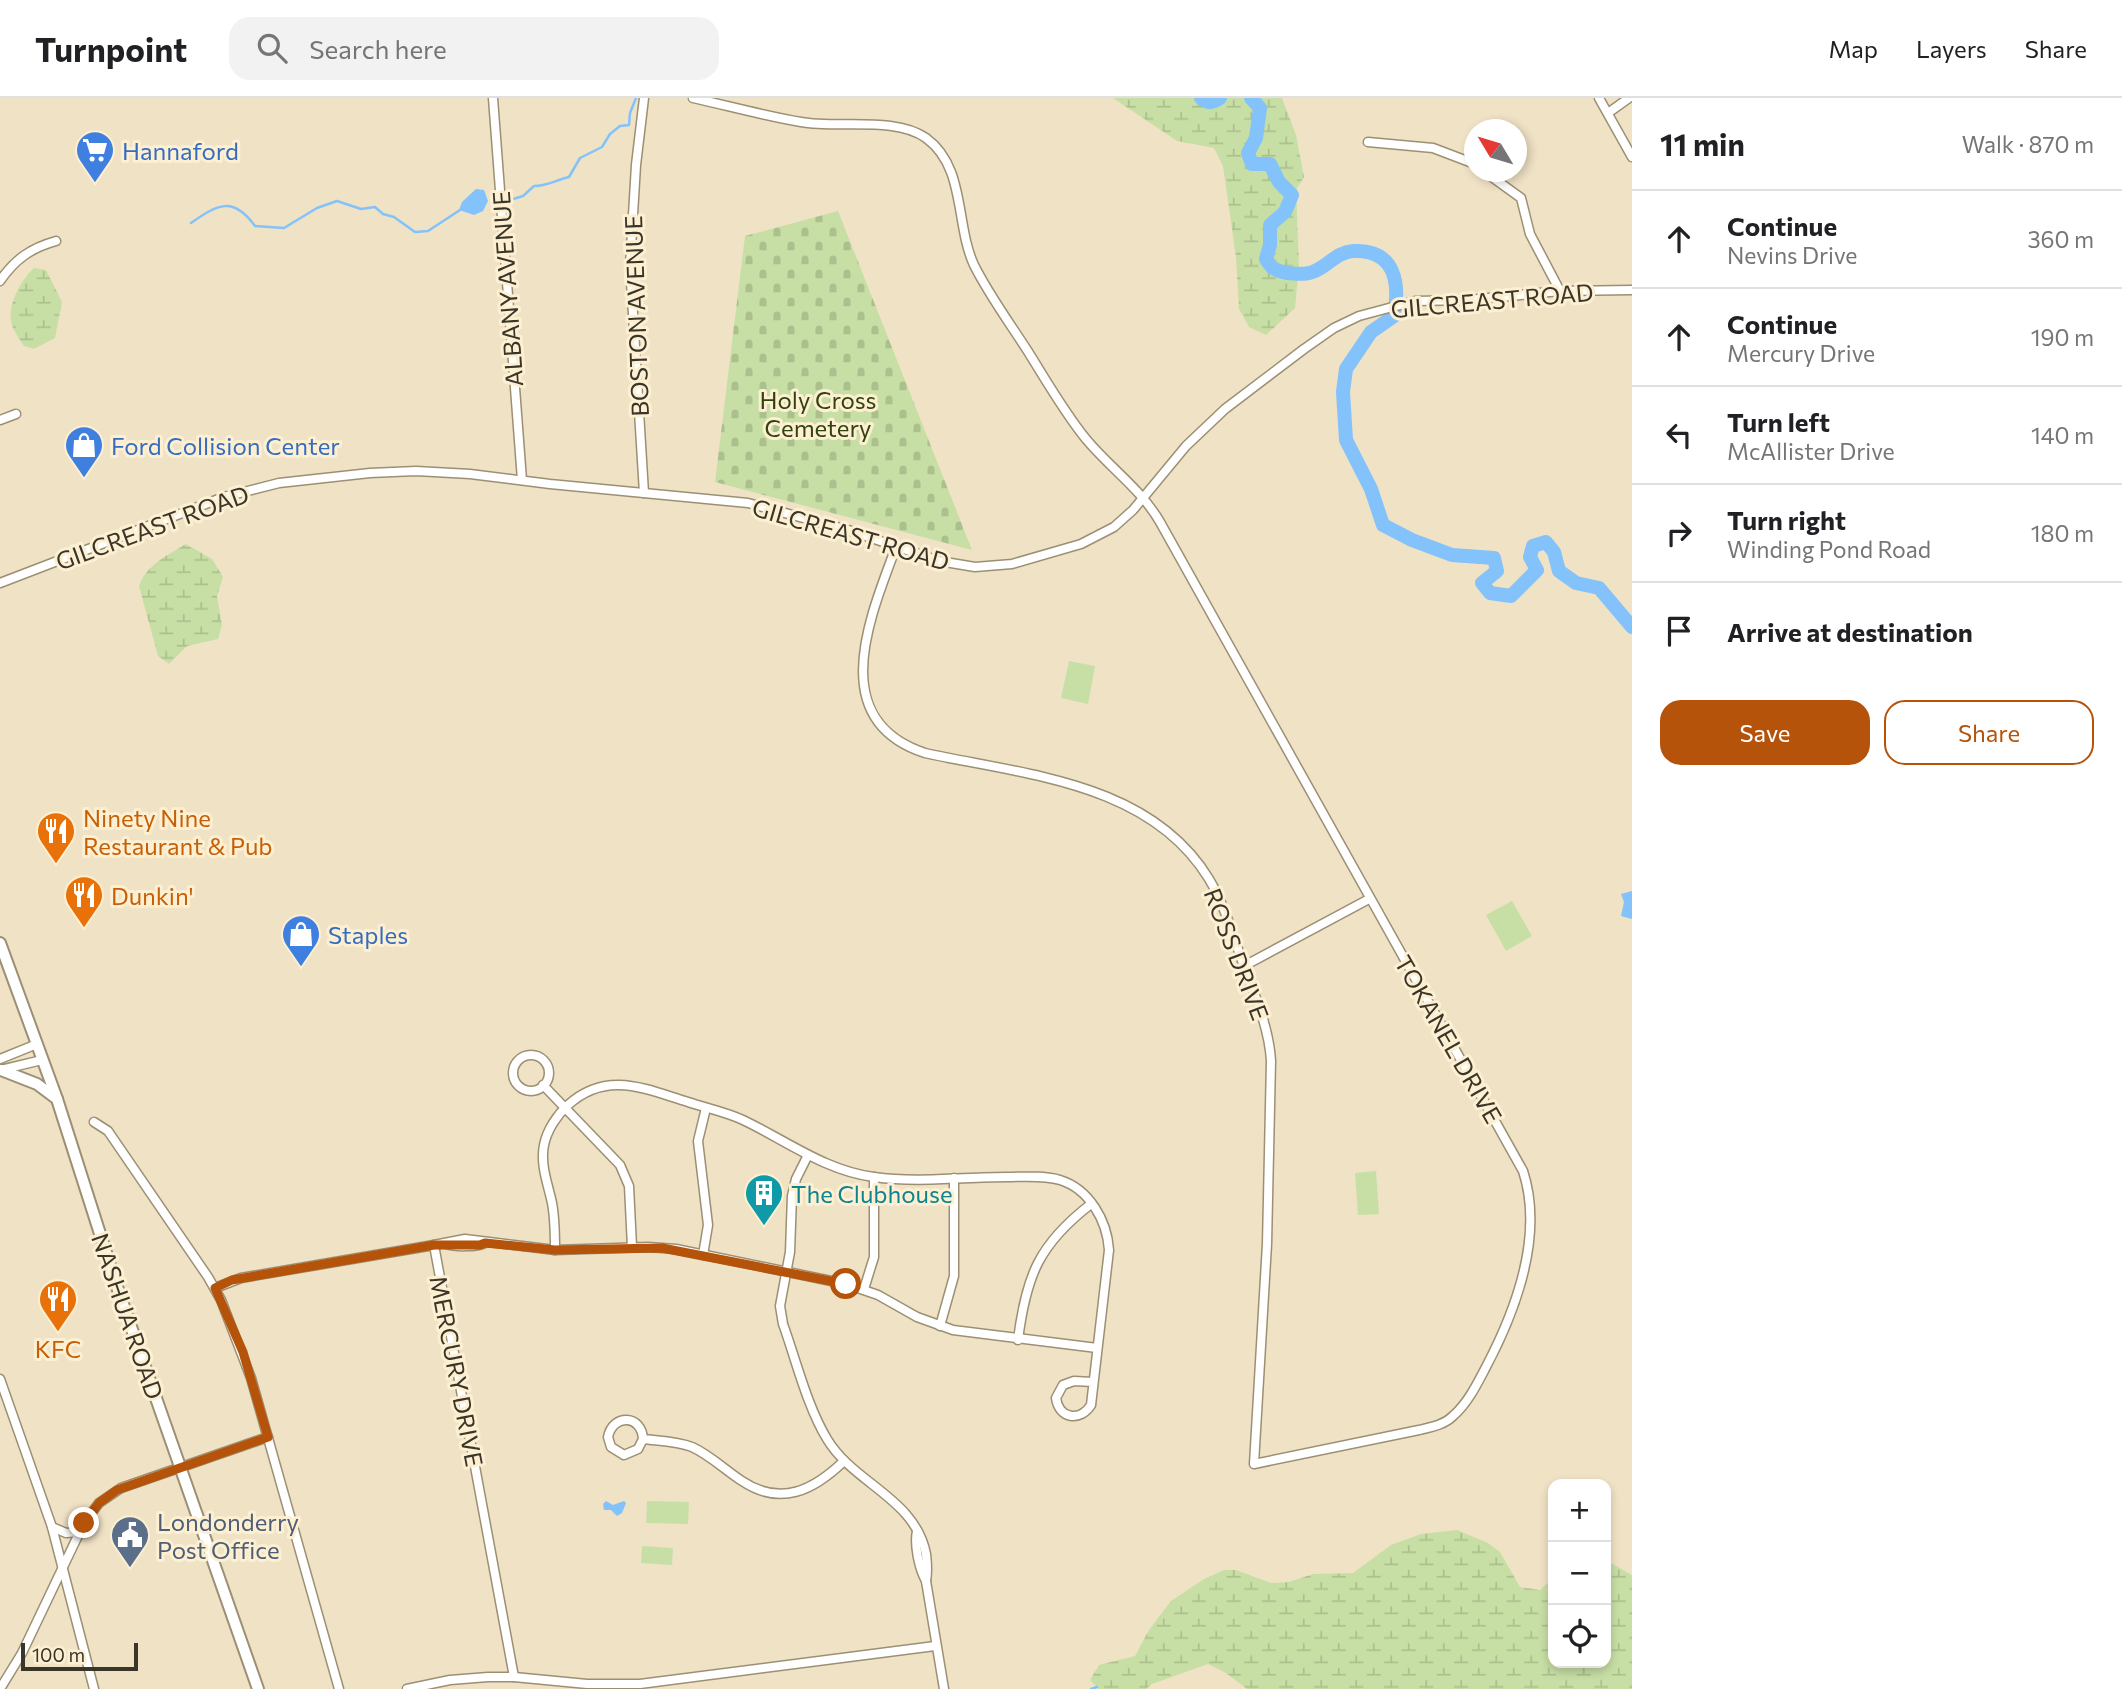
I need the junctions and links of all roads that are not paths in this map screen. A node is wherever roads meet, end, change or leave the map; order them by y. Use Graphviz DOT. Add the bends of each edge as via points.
graph roads {
  1 [pos="493,98"];
  2 [pos="644,98"];
  3 [pos="693,98"];
  4 [pos="1599,98"];
  5 [pos="1629,98"];
  6 [pos="1608,113"];
  7 [pos="1368,142"];
  8 [pos="1632,157"];
  9 [pos="1464,160"];
  10 [pos="1499,182"];
  11 [pos="56,241"];
  12 [pos="0,281"];
  13 [pos="1632,290"];
  14 [pos="1560,291"];
  15 [pos="16,414"];
  16 [pos="0,420"];
  17 [pos="522,480"];
  18 [pos="644,493"];
  19 [pos="1144,497"];
  20 [pos="896,547"];
  21 [pos="0,583"];
  22 [pos="1369,899"];
  23 [pos="0,943"];
  24 [pos="1244,966"];
  25 [pos="37,1044"];
  26 [pos="42,1060"];
  27 [pos="0,1067"];
  28 [pos="543,1085"];
  29 [pos="57,1099"];
  30 [pos="565,1108"];
  31 [pos="706,1108"];
  32 [pos="94,1122"];
  33 [pos="808,1155"];
  34 [pos="874,1177"];
  35 [pos="954,1178"];
  36 [pos="1091,1203"];
  37 [pos="434,1245"];
  38 [pos="632,1247"];
  39 [pos="555,1250"];
  40 [pos="703,1255"];
  41 [pos="787,1271"];
  42 [pos="215,1288"];
  43 [pos="864,1289"];
  44 [pos="940,1325"];
  45 [pos="1017,1340"];
  46 [pos="1097,1348"];
  47 [pos="0,1379"];
  48 [pos="1093,1382"];
  49 [pos="268,1437"];
  50 [pos="643,1439"];
  51 [pos="844,1461"];
  52 [pos="1254,1464"];
  53 [pos="179,1468"];
  54 [pos="52,1527"];
  55 [pos="79,1532"];
  56 [pos="64,1565"];
  57 [pos="935,1646"];
  58 [pos="514,1677"];
  59 [pos="647,1686"];
  60 [pos="0,1689"];
  61 [pos="94,1689"];
  62 [pos="258,1689"];
  63 [pos="339,1689"];
  64 [pos="407,1689"];
  65 [pos="944,1689"];
  1 -- 17 [label="street, ALBANY AVENUE"];
  2 -- 18 [label="street, BOSTON AVENUE" via="630,265"];
  3 -- 19 [label="street, TOKANEL DRIVE" via="810,123 892,126 926,138 949,166 969,250 991,293 1070,417 1105,460"];
  4 -- 6 [label="street"];
  5 -- 6 [label="street"];
  6 -- 8 [label="street"];
  7 -- 9 [label="street" via="1433,148"];
  10 -- 14 [label="street" via="1521,198 1530,234"];
  11 -- 12 [label="street" via="24,254"];
  13 -- 14 [label="street, GILCREAST ROAD"];
  14 -- 19 [label="street, GILCREAST ROAD" via="1406,303 1334,328 1224,409"];
  15 -- 16 [label="street"];
  17 -- 18 [label="street, GILCREAST ROAD"];
  17 -- 21 [label="street, GILCREAST ROAD" via="398,472 261,486"];
  18 -- 20 [label="street, GILCREAST ROAD" via="765,507"];
  19 -- 20 [label="street, GILCREAST ROAD" via="1099,536 1012,564 956,565"];
  19 -- 22 [label="street, TOKANEL DRIVE"];
  20 -- 24 [label="street, ROSS DRIVE" via="871,617 864,652 865,689 878,722 907,747 1059,781 1143,815 1173,838 1209,879"];
  22 -- 24 [label="street"];
  22 -- 52 [label="street, TOKANEL DRIVE" via="1523,1171 1531,1207 1521,1280 1504,1332 1474,1388 1452,1417 1436,1426"];
  23 -- 25 [label="main road, NASHUA ROAD"];
  24 -- 52 [label="street, ROSS DRIVE" via="1269,1042 1272,1071"];
  25 -- 26 [label="main road, NASHUA ROAD"];
  25 -- 27 [label="street"];
  26 -- 27 [label="street"];
  26 -- 29 [label="main road, NASHUA ROAD"];
  27 -- 29 [label="main road"];
  28 -- 28 [label="street" via="549,1071 544,1061 531,1055 517,1060 513,1074 520,1087 530,1091"];
  28 -- 30 [label="street"];
  29 -- 53 [label="main road, NASHUA ROAD"];
  30 -- 31 [label="street" via="584,1093 619,1084"];
  30 -- 38 [label="street" via="620,1166 629,1186"];
  30 -- 39 [label="street" via="550,1128 544,1147"];
  31 -- 33 [label="street" via="739,1118"];
  31 -- 40 [label="street" via="698,1141 708,1226"];
  32 -- 42 [label="street" via="108,1131"];
  33 -- 34 [label="street"];
  33 -- 41 [label="street" via="793,1187"];
  34 -- 35 [label="street"];
  34 -- 43 [label="street" via="874,1258"];
  35 -- 36 [label="street" via="1047,1177 1078,1189"];
  35 -- 44 [label="street" via="954,1276"];
  36 -- 45 [label="street" via="1046,1248 1032,1272"];
  36 -- 46 [label="street" via="1106,1229 1109,1250"];
  37 -- 39 [label="street" via="465,1239"];
  37 -- 42 [label="street, MERCURY DRIVE" via="241,1278"];
  37 -- 58 [label="street, MERCURY DRIVE"];
  38 -- 39 [label="street"];
  38 -- 40 [label="street"];
  40 -- 41 [label="street"];
  41 -- 43 [label="street"];
  41 -- 51 [label="street" via="780,1306 783,1324 821,1428"];
  42 -- 49 [label="street" via="243,1352"];
  43 -- 44 [label="street"];
  44 -- 45 [label="street"];
  45 -- 46 [label="street"];
  46 -- 48 [label="street"];
  47 -- 54 [label="street"];
  48 -- 48 [label="street" via="1063,1385 1056,1398 1059,1409 1072,1417 1084,1414 1091,1405"];
  49 -- 53 [label="street"];
  49 -- 63 [label="street"];
  50 -- 50 [label="street" via="638,1450 624,1455 614,1450 608,1437 611,1426 625,1419 639,1425"];
  50 -- 51 [label="street" via="695,1449 743,1482 768,1492 808,1489"];
  51 -- 57 [label="street" via="900,1506 921,1536"];
  53 -- 55 [label="street" via="114,1492 93,1509"];
  53 -- 62 [label="main road, NASHUA ROAD"];
  54 -- 55 [label="street" via="65,1533"];
  54 -- 56 [label="street"];
  55 -- 56 [label="street"];
  56 -- 60 [label="street"];
  56 -- 61 [label="street"];
  57 -- 59 [label="street"];
  57 -- 65 [label="street"];
  58 -- 59 [label="street"];
  58 -- 64 [label="street" via="459,1679"];
}
